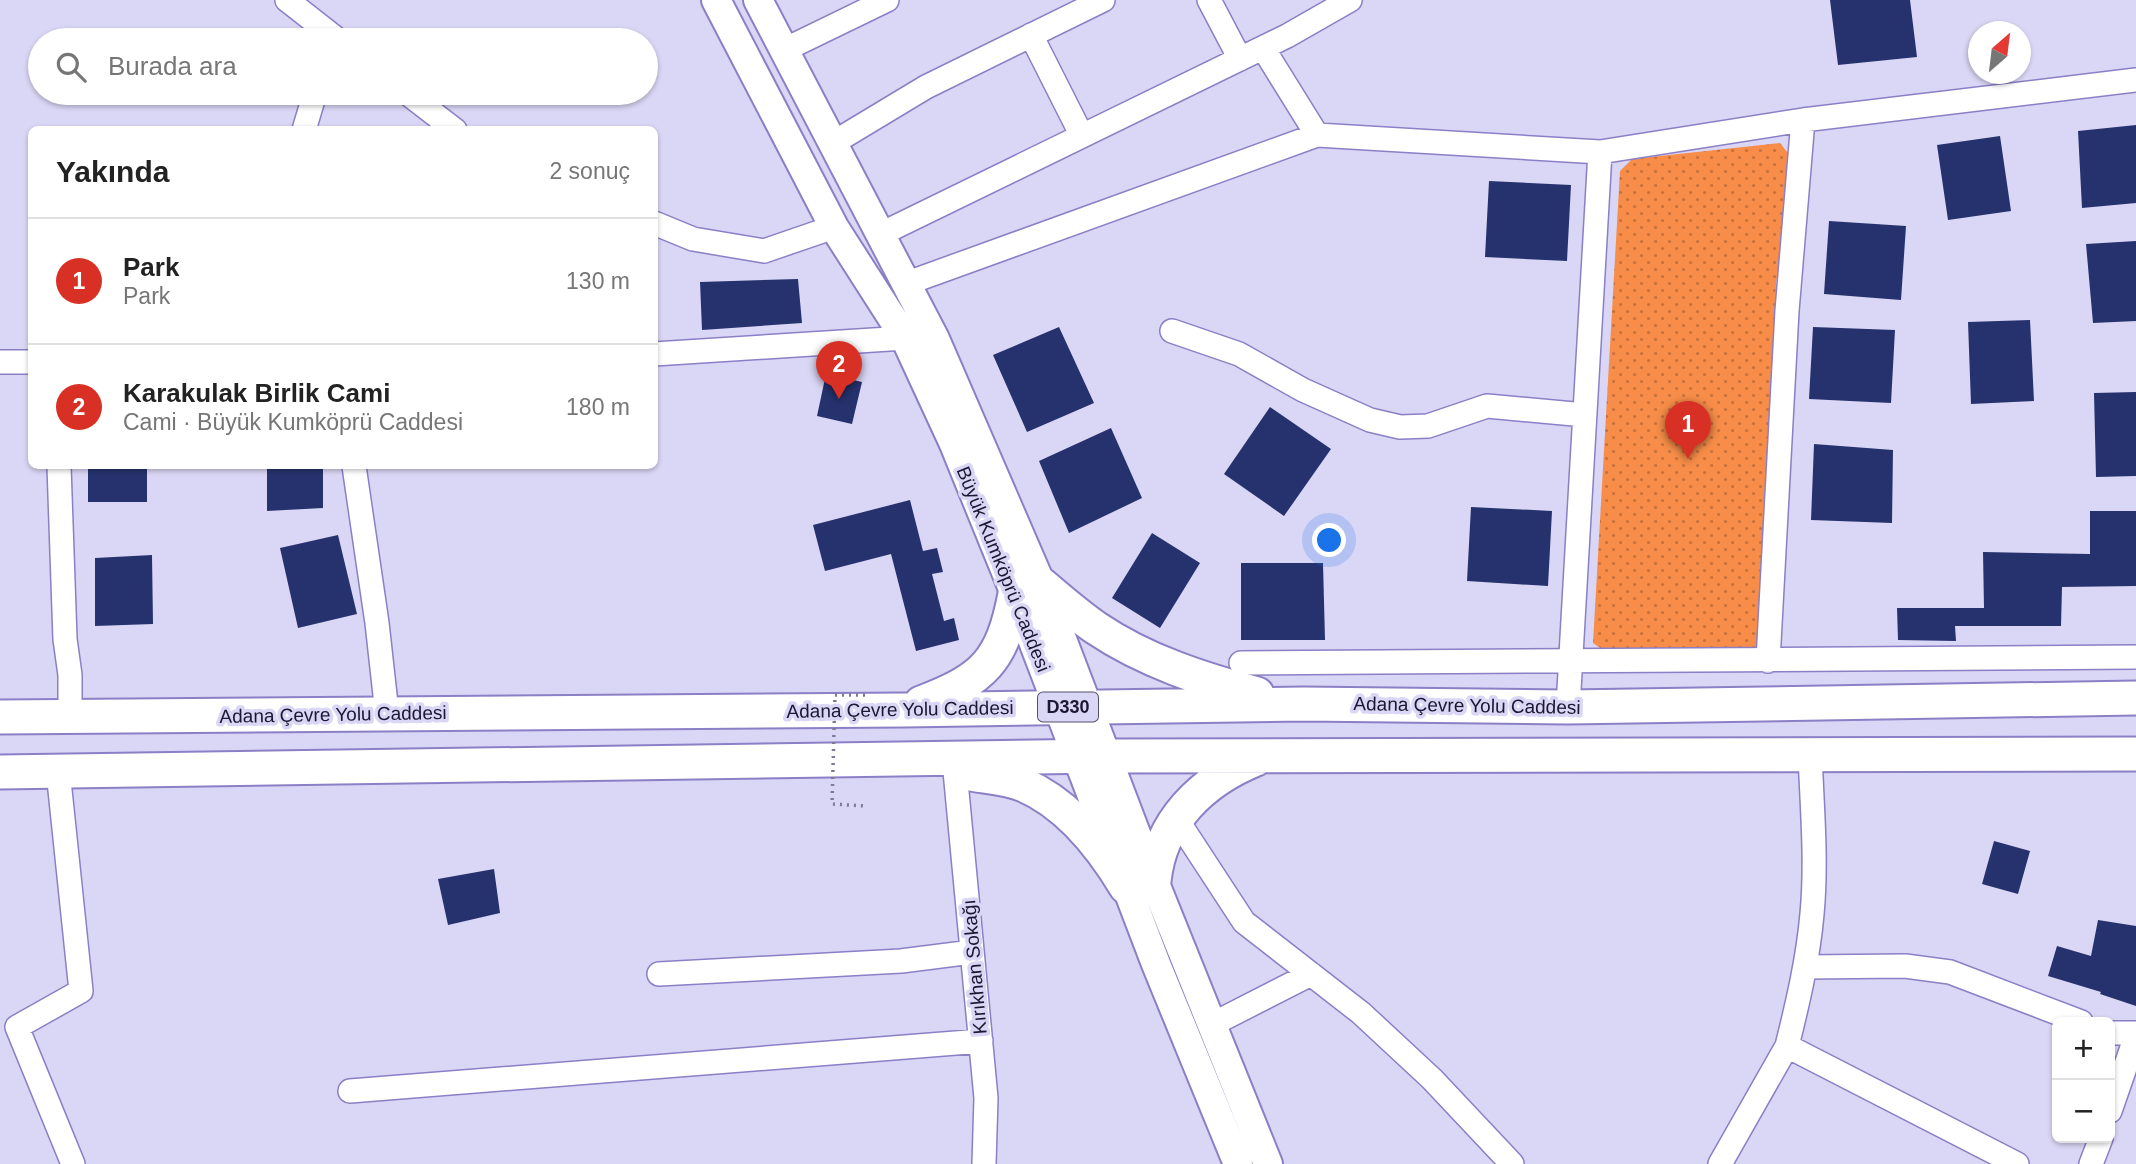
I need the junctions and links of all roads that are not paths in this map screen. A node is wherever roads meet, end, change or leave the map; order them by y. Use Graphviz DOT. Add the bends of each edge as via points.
graph roads {
  1 [pos="287,0"];
  2 [pos="716,0"];
  3 [pos="758,0"];
  4 [pos="887,0"];
  5 [pos="1103,0"];
  6 [pos="1209,0"];
  7 [pos="1350,0"];
  8 [pos="319,28"];
  9 [pos="1031,35"];
  10 [pos="1263,48"];
  11 [pos="784,50"];
  12 [pos="1240,59"];
  13 [pos="2136,80"];
  14 [pos="311,105"];
  15 [pos="423,105"];
  16 [pos="1803,120"];
  17 [pos="305,126"];
  18 [pos="450,126"];
  19 [pos="1317,135"];
  20 [pos="1082,136"];
  21 [pos="833,143"];
  22 [pos="1600,152"];
  23 [pos="658,225"];
  24 [pos="834,228"];
  25 [pos="881,234"];
  26 [pos="905,284"];
  27 [pos="1172,331"];
  28 [pos="905,338"];
  29 [pos="658,355"];
  30 [pos="0,362"];
  31 [pos="28,362"];
  32 [pos="1585,415"];
  33 [pos="59,469"];
  34 [pos="355,469"];
  35 [pos="1028,589"];
  36 [pos="2136,657"];
  37 [pos="1768,661"];
  38 [pos="1570,662"];
  39 [pos="1241,663"];
  40 [pos="2136,698"];
  41 [pos="1304,704"];
  42 [pos="1073,707"];
  43 [pos="1568,707"];
  44 [pos="904,710"];
  45 [pos="387,713"];
  46 [pos="0,717"];
  47 [pos="70,717"];
  48 [pos="1810,754"];
  49 [pos="2136,754"];
  50 [pos="1266,755"];
  51 [pos="1091,756"];
  52 [pos="894,758"];
  53 [pos="58,771"];
  54 [pos="955,771"];
  55 [pos="0,772"];
  56 [pos="1176,818"];
  57 [pos="1140,884"];
  58 [pos="972,952"];
  59 [pos="1805,967"];
  60 [pos="659,974"];
  61 [pos="1311,974"];
  62 [pos="2068,1017"];
  63 [pos="1211,1025"];
  64 [pos="2115,1033"];
  65 [pos="2136,1034"];
  66 [pos="981,1041"];
  67 [pos="1787,1046"];
  68 [pos="350,1091"];
  69 [pos="2115,1096"];
  70 [pos="2099,1143"];
  71 [pos="73,1164"];
  72 [pos="984,1164"];
  73 [pos="1238,1164"];
  74 [pos="1268,1164"];
  75 [pos="1512,1164"];
  76 [pos="1720,1164"];
  77 [pos="2017,1164"];
  78 [pos="2091,1164"];
  1 -- 8 [label="street"];
  2 -- 24 [label="main road, Büyük Kumköprü Caddesi"];
  3 -- 11 [label="main road, Büyük Kumköprü Caddesi"];
  4 -- 11 [label="street"];
  5 -- 9 [label="street"];
  6 -- 12 [label="street"];
  7 -- 10 [label="street"];
  9 -- 20 [label="street"];
  9 -- 21 [label="street" via="926,87"];
  10 -- 12 [label="street"];
  10 -- 19 [label="street"];
  11 -- 21 [label="main road, Büyük Kumköprü Caddesi"];
  12 -- 20 [label="street"];
  13 -- 16 [label="street"];
  14 -- 17 [label="street"];
  15 -- 18 [label="street"];
  16 -- 22 [label="street"];
  16 -- 37 [label="street" via="1787,311"];
  19 -- 22 [label="street"];
  19 -- 26 [label="street"];
  20 -- 25 [label="street"];
  21 -- 25 [label="main road, Büyük Kumköprü Caddesi"];
  22 -- 32 [label="street"];
  23 -- 24 [label="street" via="693,239 764,251"];
  24 -- 28 [label="main road, Büyük Kumköprü Caddesi"];
  25 -- 26 [label="main road, Büyük Kumköprü Caddesi"];
  26 -- 35 [label="main road, Büyük Kumköprü Caddesi" via="935,340"];
  27 -- 32 [label="street" via="1239,354 1303,390 1400,428 1428,426 1487,406"];
  28 -- 29 [label="street"];
  28 -- 35 [label="main road, Büyük Kumköprü Caddesi"];
  30 -- 31 [label="street"];
  32 -- 38 [label="street"];
  33 -- 47 [label="street"];
  34 -- 45 [label="street"];
  35 -- 41 [label="highway" via="1145,656 1236,688"];
  35 -- 42 [label="main road, Büyük Kumköprü Caddesi"];
  35 -- 44 [label="highway" via="988,665 972,680"];
  36 -- 37 [label="street"];
  37 -- 38 [label="street"];
  38 -- 39 [label="street"];
  38 -- 43 [label="street"];
  40 -- 43 [label="highway, Adana Çevre Yolu Caddesi / D330"];
  41 -- 42 [label="highway, Adana Çevre Yolu Caddesi / D330"];
  41 -- 43 [label="highway, Adana Çevre Yolu Caddesi / D330"];
  42 -- 44 [label="highway, Adana Çevre Yolu Caddesi / D330"];
  42 -- 51 [label="main road, Büyük Kumköprü Caddesi"];
  44 -- 45 [label="highway, Adana Çevre Yolu Caddesi / D330"];
  45 -- 47 [label="highway, Adana Çevre Yolu Caddesi / D330"];
  46 -- 47 [label="highway, Adana Çevre Yolu Caddesi / D330"];
  48 -- 49 [label="highway"];
  48 -- 50 [label="highway"];
  48 -- 59 [label="street" via="1812,912"];
  50 -- 51 [label="highway"];
  50 -- 56 [label="highway" via="1220,776"];
  51 -- 52 [label="highway"];
  51 -- 57 [label="main road, Büyük Kumköprü Caddesi"];
  52 -- 53 [label="highway"];
  52 -- 54 [label="highway"];
  53 -- 55 [label="highway"];
  53 -- 71 [label="street" via="81,991 17,1027"];
  54 -- 57 [label="highway" via="1022,784 1043,795"];
  54 -- 58 [label="street, Kırıkhan Sokağı"];
  56 -- 57 [label="highway"];
  56 -- 61 [label="street" via="1244,922"];
  57 -- 63 [label="main road, Büyük Kumköprü Caddesi"];
  57 -- 73 [label="main road, Büyük Kumköprü Caddesi"];
  58 -- 60 [label="street" via="901,961"];
  58 -- 66 [label="street, Kırıkhan Sokağı"];
  59 -- 62 [label="street" via="1905,966 1950,972"];
  59 -- 67 [label="street"];
  61 -- 63 [label="street"];
  61 -- 75 [label="street" via="1432,1079"];
  63 -- 74 [label="main road, Büyük Kumköprü Caddesi"];
  64 -- 65 [label="street"];
  65 -- 69 [label="street"];
  66 -- 68 [label="street"];
  66 -- 72 [label="street, Kırıkhan Sokağı" via="986,1098"];
  67 -- 76 [label="street"];
  67 -- 77 [label="street"];
  70 -- 78 [label="street"];
}
